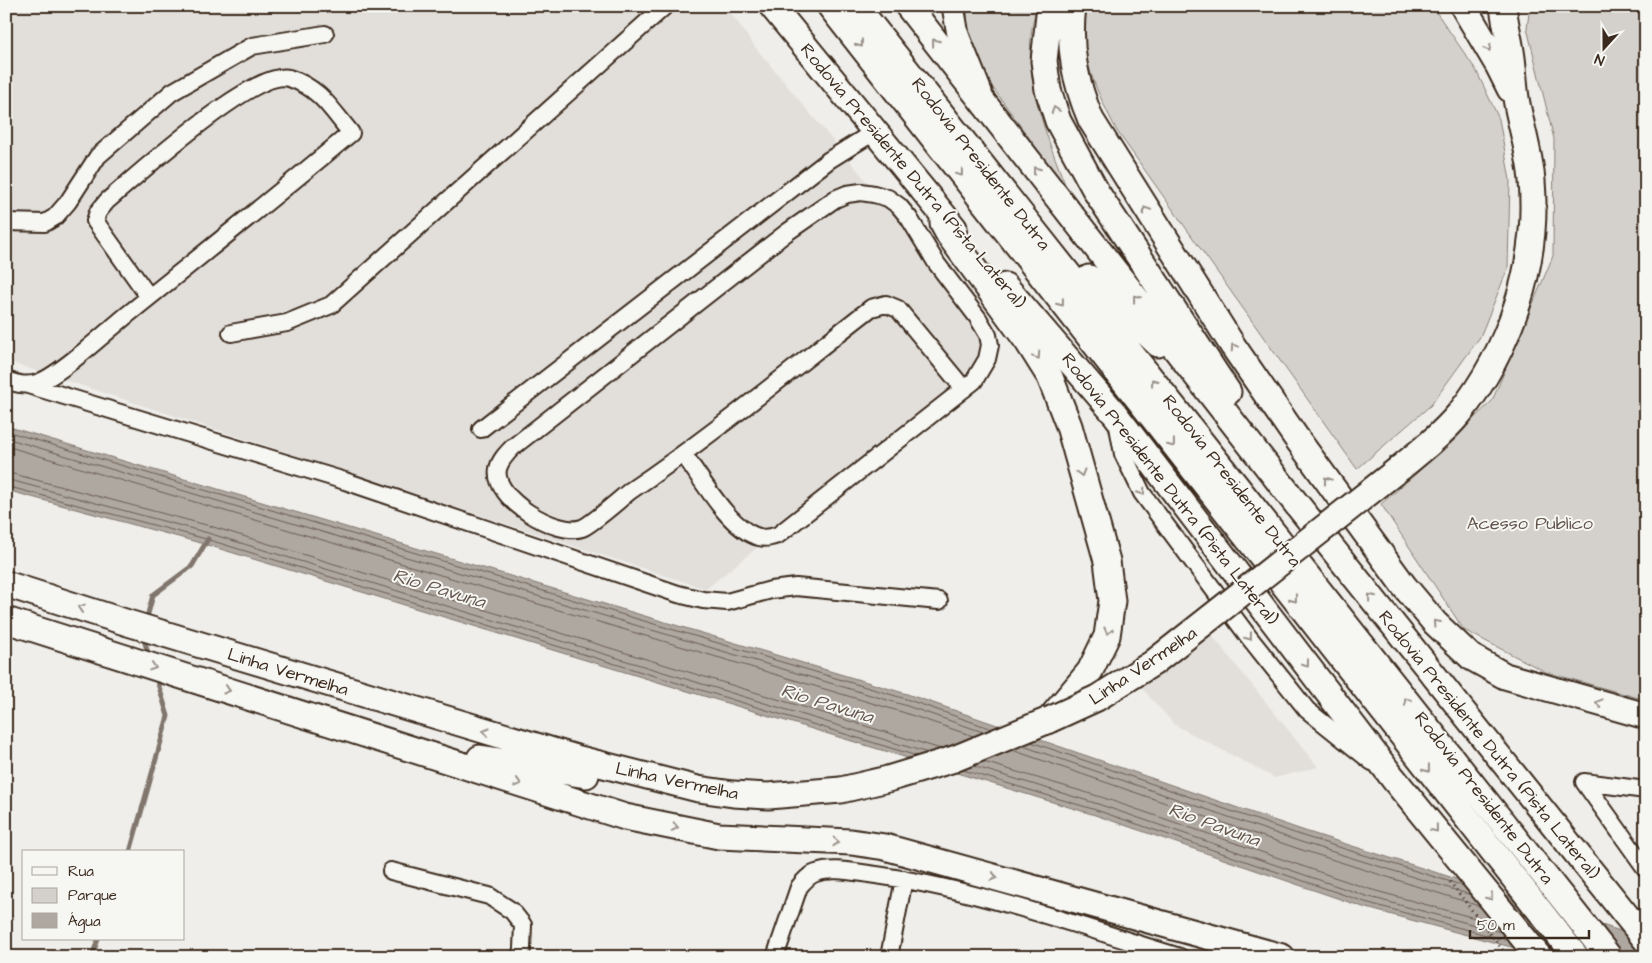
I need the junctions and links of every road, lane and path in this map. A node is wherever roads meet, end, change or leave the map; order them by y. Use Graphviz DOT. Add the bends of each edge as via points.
graph roads {
  1 [pos="665,6"];
  2 [pos="772,6"];
  3 [pos="830,6"];
  4 [pos="908,6"];
  5 [pos="953,6"];
  6 [pos="1050,6"];
  7 [pos="1073,6"];
  8 [pos="1463,6"];
  9 [pos="1504,6"];
  10 [pos="861,14"];
  11 [pos="326,34"];
  12 [pos="1516,102"];
  13 [pos="989,111"];
  14 [pos="874,132"];
  15 [pos="936,207"];
  16 [pos="910,218"];
  17 [pos="6,222"];
  18 [pos="149,297"];
  19 [pos="231,333"];
  20 [pos="1185,361"];
  21 [pos="6,380"];
  22 [pos="28,385"];
  23 [pos="964,389"];
  24 [pos="481,428"];
  25 [pos="684,455"];
  26 [pos="1295,502"];
  27 [pos="6,584"];
  28 [pos="939,601"];
  29 [pos="6,620"];
  30 [pos="1646,716"];
  31 [pos="1049,720"];
  32 [pos="406,746"];
  33 [pos="668,782"];
  34 [pos="1646,790"];
  35 [pos="1646,869"];
  36 [pos="1454,870"];
  37 [pos="391,871"];
  38 [pos="904,879"];
  39 [pos="1646,940"];
  40 [pos="520,957"];
  41 [pos="774,957"];
  42 [pos="889,957"];
  43 [pos="1180,957"];
  44 [pos="1282,957"];
  45 [pos="1508,957"];
  46 [pos="1539,957"];
  47 [pos="1576,957"];
  48 [pos="1609,957"];
  1 -- 19 [label="street" via="331,305 287,323"];
  2 -- 14 [label="highway, Rodovia Presidente Dutra (Pista Lateral)"];
  3 -- 47 [label="highway, Rodovia Presidente Dutra, one-way"];
  13 -- 4 [label="highway, Rodovia Presidente Dutra (Pista Lateral), one-way"];
  5 -- 13 [label="main road" via="958,34"];
  26 -- 6 [label="highway, one-way" via="1227,390 1097,193 1058,121 1048,90 1044,61"];
  30 -- 7 [label="highway, one-way" via="1525,683 1486,667 1457,645 1404,586 1234,346 1091,120 1072,59 1070,28"];
  8 -- 12 [label="highway, one-way"];
  9 -- 12 [label="highway"];
  10 -- 20 [label="highway" via="941,98 1074,264 1136,325"];
  48 -- 10 [label="highway, Rodovia Presidente Dutra, one-way"];
  11 -- 17 [label="street" via="252,46 172,92 98,156 55,217 45,223"];
  12 -- 31 [label="highway, Linha Vermelha, bridge" via="1529,158 1533,198 1529,254 1518,301 1497,354 1471,397 1439,435 1400,468 1153,663 1097,698"];
  20 -- 13 [label="highway, Rodovia Presidente Dutra (Pista Lateral), one-way"];
  14 -- 15 [label="highway, Rodovia Presidente Dutra (Pista Lateral)"];
  14 -- 24 [label="street" via="829,160"];
  15 -- 16 [label="street"];
  15 -- 31 [label="highway, one-way" via="948,235 1042,362 1050,378 1068,426 1107,560 1112,601 1107,636 1077,688"];
  15 -- 36 [label="highway, Rodovia Presidente Dutra (Pista Lateral), one-way" via="1115,414 1393,778"];
  16 -- 23 [label="street" via="937,264 988,335 988,359 974,381"];
  16 -- 25 [label="street" via="888,198 874,194 861,192 835,199 513,447 498,469 499,481 506,493 532,514 552,525 574,530 584,528"];
  18 -- 18 [label="street" via="351,133 316,90 287,77 257,86 193,127 98,212 95,221"];
  18 -- 22 [label="street" via="61,368 40,382"];
  20 -- 26 [label="highway, Rodovia Presidente Dutra (Pista Lateral)"];
  21 -- 22 [label="street"];
  22 -- 28 [label="street" via="345,481 687,596 726,602 796,587"];
  23 -- 25 [label="street" via="770,538 751,534 734,522"];
  23 -- 25 [label="street" via="898,309 886,304 871,308"];
  39 -- 26 [label="highway, Rodovia Presidente Dutra (Pista Lateral), one-way"];
  33 -- 27 [label="highway, Linha Vermelha, one-way" via="481,730"];
  29 -- 32 [label="highway, Linha Vermelha, one-way"];
  31 -- 33 [label="highway, Linha Vermelha" via="954,759 856,787 768,796 708,791"];
  32 -- 33 [label="highway" via="617,780"];
  32 -- 44 [label="highway, one-way" via="626,817 719,836 851,842 885,847"];
  34 -- 35 [label="street" via="1584,782"];
  36 -- 45 [label="path"];
  36 -- 46 [label="highway, Rodovia Presidente Dutra (Pista Lateral), one-way"];
  37 -- 40 [label="street" via="489,896 512,911 523,925"];
  38 -- 41 [label="street" via="845,870 817,872 799,887"];
  38 -- 42 [label="street"];
  38 -- 43 [label="street" via="1030,912"];
}
